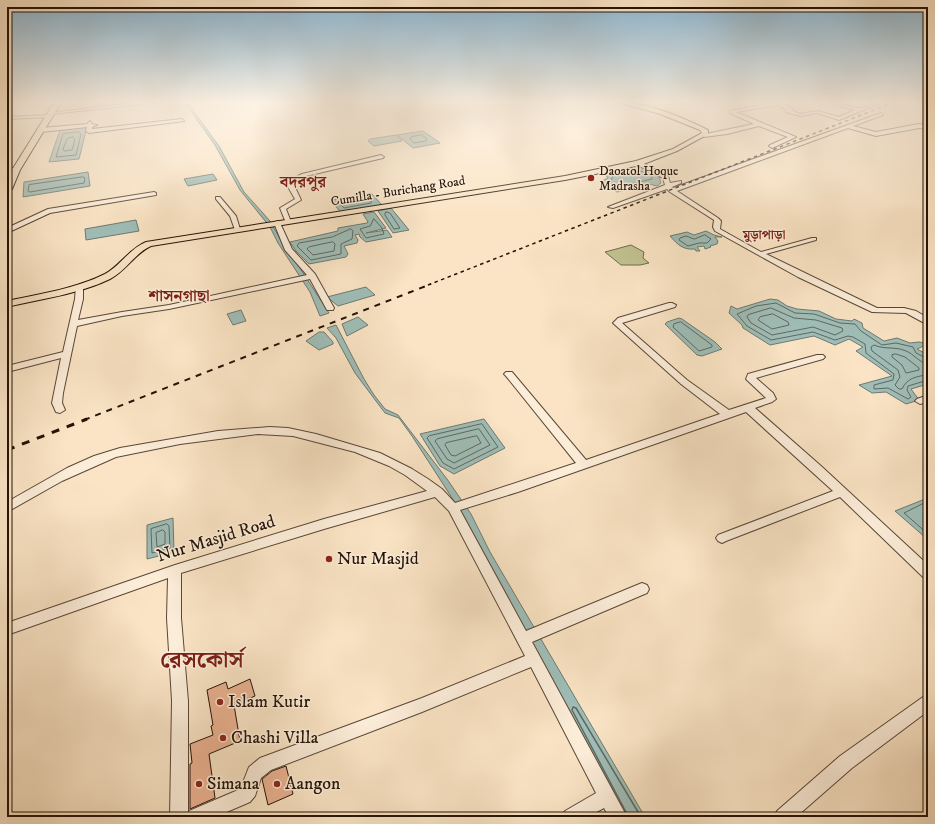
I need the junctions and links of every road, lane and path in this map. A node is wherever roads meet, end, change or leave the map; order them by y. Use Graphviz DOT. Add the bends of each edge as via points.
graph roads {
  1 [pos="35,139"];
  2 [pos="693,139"];
  3 [pos="787,139"];
  4 [pos="810,139"];
  5 [pos="381,157"];
  6 [pos="638,163"];
  7 [pos="11,170"];
  8 [pos="7,189"];
  9 [pos="670,189"];
  10 [pos="154,194"];
  11 [pos="218,198"];
  12 [pos="611,207"];
  13 [pos="288,222"];
  14 [pos="277,223"];
  15 [pos="237,229"];
  16 [pos="7,231"];
  17 [pos="814,239"];
  18 [pos="760,254"];
  19 [pos="309,276"];
  20 [pos="79,288"];
  21 [pos="7,304"];
  22 [pos="672,305"];
  23 [pos="330,308"];
  24 [pos="928,322"];
  25 [pos="73,324"];
  26 [pos="67,354"];
  27 [pos="820,357"];
  28 [pos="7,369"];
  29 [pos="509,374"];
  30 [pos="748,408"];
  31 [pos="60,410"];
  32 [pos="728,415"];
  33 [pos="583,464"];
  34 [pos="438,492"];
  35 [pos="842,492"];
  36 [pos="7,508"];
  37 [pos="453,508"];
  38 [pos="722,538"];
  39 [pos="175,570"];
  40 [pos="928,573"];
  41 [pos="642,589"];
  42 [pos="7,630"];
  43 [pos="523,638"];
  44 [pos="534,659"];
  45 [pos="928,702"];
  46 [pos="606,797"];
  47 [pos="179,817"];
  48 [pos="196,817"];
  49 [pos="571,817"];
  50 [pos="618,817"];
  51 [pos="783,817"];
  1 -- 7 [label="highway"];
  2 -- 6 [label="main road, Cumilla - Burichang Road" via="674,150"];
  3 -- 9 [label="street"];
  4 -- 9 [label="street"];
  5 -- 13 [label="street" via="304,175 290,182 298,200 283,208"];
  6 -- 9 [label="street" via="666,177"];
  6 -- 13 [label="main road, Cumilla - Burichang Road" via="565,178"];
  7 -- 8 [label="highway"];
  9 -- 12 [label="street"];
  9 -- 18 [label="street" via="716,219 717,230"];
  10 -- 16 [label="street" via="48,211"];
  11 -- 15 [label="street" via="233,216"];
  13 -- 14 [label="main road, Cumilla - Burichang Road"];
  14 -- 15 [label="main road, Cumilla - Burichang Road"];
  14 -- 19 [label="street" via="289,250"];
  15 -- 20 [label="main road, Cumilla - Burichang Road" via="146,245 109,275"];
  17 -- 18 [label="street"];
  18 -- 24 [label="street" via="875,310 908,311"];
  19 -- 23 [label="street"];
  19 -- 25 [label="street" via="183,305"];
  20 -- 21 [label="main road, Cumilla - Burichang Road"];
  20 -- 25 [label="street"];
  22 -- 32 [label="street" via="617,323 684,382"];
  25 -- 26 [label="street"];
  26 -- 28 [label="street"];
  26 -- 31 [label="street" via="58,393"];
  27 -- 30 [label="street" via="751,376 771,399"];
  29 -- 33 [label="street"];
  30 -- 32 [label="street"];
  30 -- 35 [label="street"];
  32 -- 33 [label="street"];
  33 -- 37 [label="street"];
  34 -- 36 [label="street" via="378,455 299,434 264,431 193,438 112,454 50,481"];
  34 -- 37 [label="street"];
  34 -- 39 [label="street, Nur Masjid Road"];
  35 -- 38 [label="street"];
  35 -- 40 [label="street"];
  37 -- 43 [label="street"];
  39 -- 42 [label="street, Nur Masjid Road"];
  39 -- 47 [label="street" via="174,618 180,701"];
  41 -- 43 [label="street"];
  43 -- 44 [label="street"];
  44 -- 46 [label="street"];
  44 -- 48 [label="street" via="415,708 266,764 257,770 249,793"];
  45 -- 51 [label="street" via="846,762"];
  46 -- 49 [label="street"];
  46 -- 50 [label="street"];
}
